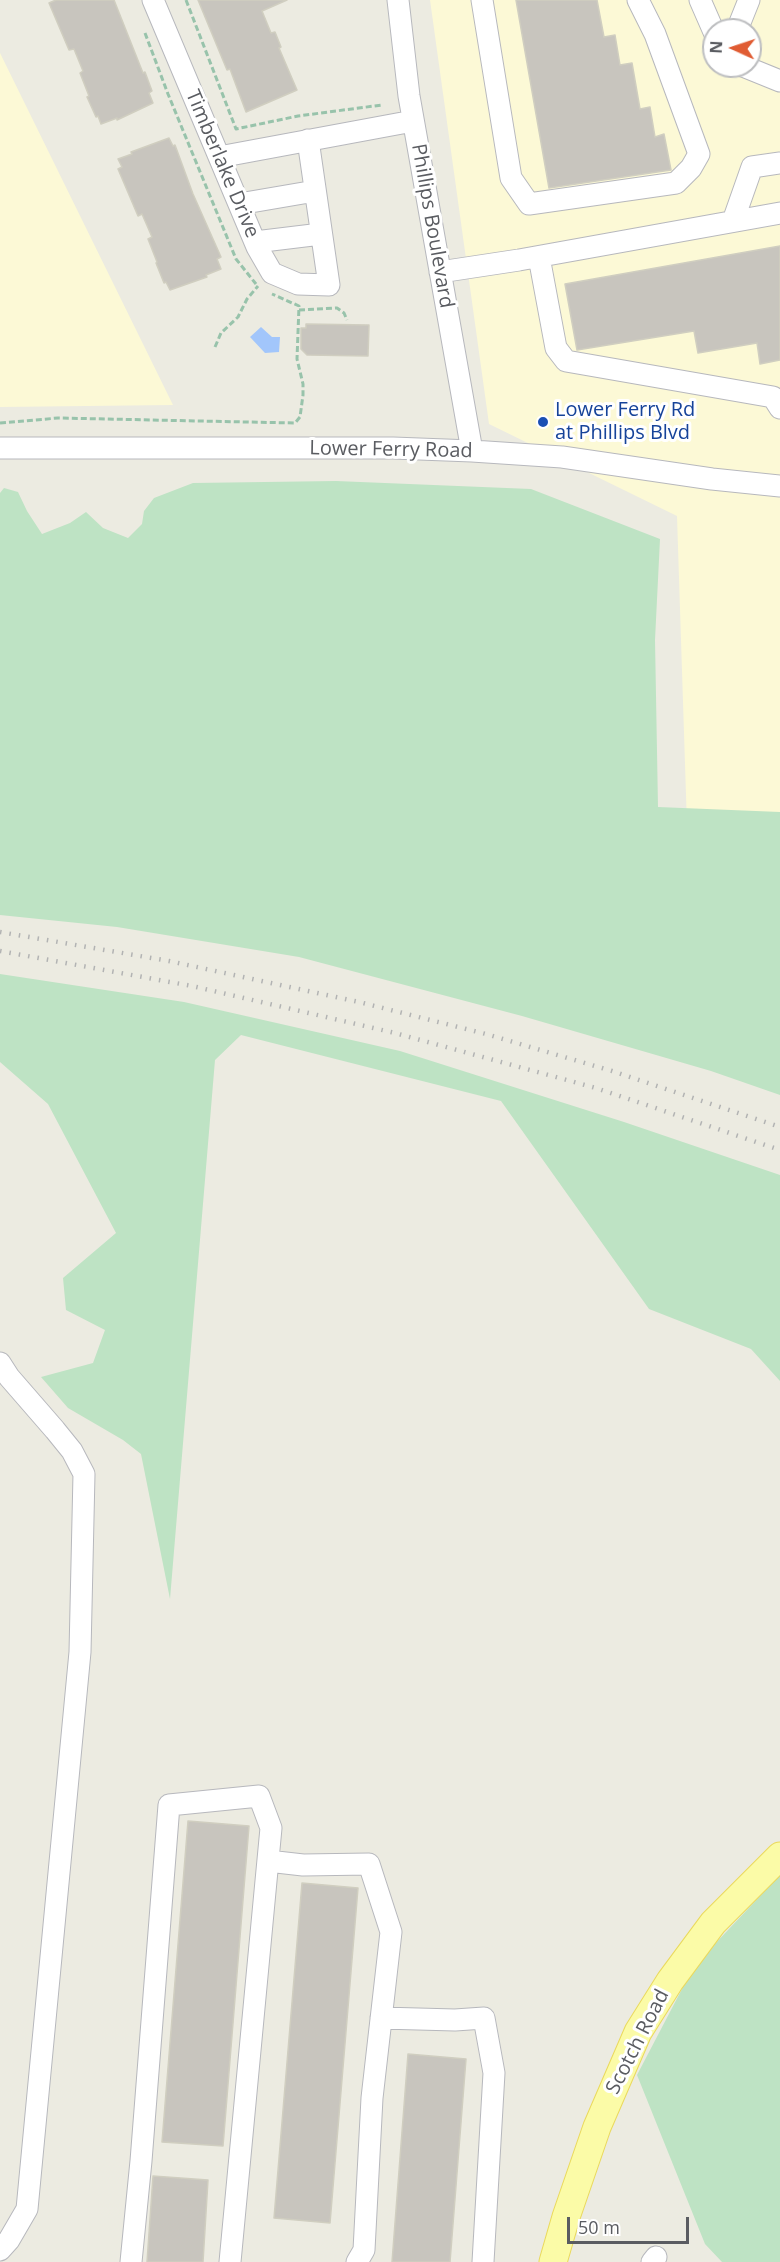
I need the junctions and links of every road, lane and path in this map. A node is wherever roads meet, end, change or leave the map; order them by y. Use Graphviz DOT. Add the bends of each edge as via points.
graph roads {
  1 [pos="153,0"];
  2 [pos="186,0"];
  3 [pos="398,0"];
  4 [pos="482,0"];
  5 [pos="638,0"];
  6 [pos="700,0"];
  7 [pos="749,0"];
  8 [pos="708,18"];
  9 [pos="742,18"];
  10 [pos="145,32"];
  11 [pos="762,74"];
  12 [pos="780,81"];
  13 [pos="382,105"];
  14 [pos="413,121"];
  15 [pos="308,140"];
  16 [pos="219,157"];
  17 [pos="780,163"];
  18 [pos="315,191"];
  19 [pos="239,204"];
  20 [pos="780,213"];
  21 [pos="733,221"];
  22 [pos="321,234"];
  23 [pos="255,242"];
  24 [pos="539,257"];
  25 [pos="440,272"];
  26 [pos="268,292"];
  27 [pos="299,310"];
  28 [pos="347,320"];
  29 [pos="215,347"];
  30 [pos="778,400"];
  31 [pos="0,423"];
  32 [pos="0,448"];
  33 [pos="472,451"];
  34 [pos="780,486"];
  35 [pos="0,1363"];
  36 [pos="780,1856"];
  37 [pos="268,1861"];
  38 [pos="381,2018"];
  39 [pos="0,2250"];
  40 [pos="131,2262"];
  41 [pos="230,2262"];
  42 [pos="357,2262"];
  43 [pos="483,2262"];
  44 [pos="554,2262"];
  1 -- 16 [label="street, Timberlake Drive"];
  2 -- 13 [label="path" via="236,129"];
  3 -- 14 [label="street, Phillips Boulevard"];
  4 -- 5 [label="street" via="511,178 529,204 676,183 699,154"];
  6 -- 8 [label="street"];
  7 -- 9 [label="street"];
  10 -- 29 [label="path" via="236,259 258,286 238,317 221,333"];
  11 -- 12 [label="street"];
  14 -- 15 [label="street"];
  14 -- 25 [label="street, Phillips Boulevard"];
  15 -- 16 [label="street"];
  15 -- 18 [label="street"];
  16 -- 19 [label="street, Timberlake Drive"];
  17 -- 21 [label="street" via="752,167"];
  18 -- 19 [label="street"];
  18 -- 22 [label="street"];
  19 -- 23 [label="street, Timberlake Drive"];
  20 -- 21 [label="street"];
  21 -- 24 [label="street"];
  22 -- 23 [label="street"];
  22 -- 23 [label="street, Timberlake Drive" via="329,285 298,284 272,273"];
  24 -- 25 [label="street"];
  24 -- 30 [label="street" via="556,348 566,361"];
  25 -- 33 [label="street, Phillips Boulevard"];
  26 -- 27 [label="path" via="299,306"];
  27 -- 28 [label="path" via="337,308"];
  27 -- 31 [label="path" via="297,359 303,395 300,417 295,423 58,418"];
  32 -- 33 [label="street, Lower Ferry Road"];
  33 -- 34 [label="street, Lower Ferry Road" via="562,457"];
  35 -- 39 [label="street" via="61,1437 84,1474 80,1652 27,2209"];
  36 -- 44 [label="main road, Scotch Road" via="713,1923 638,2032 593,2136"];
  37 -- 38 [label="street" via="369,1864 391,1932"];
  37 -- 40 [label="street" via="271,1828 259,1796 169,1805"];
  37 -- 41 [label="street"];
  38 -- 42 [label="street" via="372,2098 364,2250"];
  38 -- 43 [label="street" via="484,2018 494,2073"];
}
